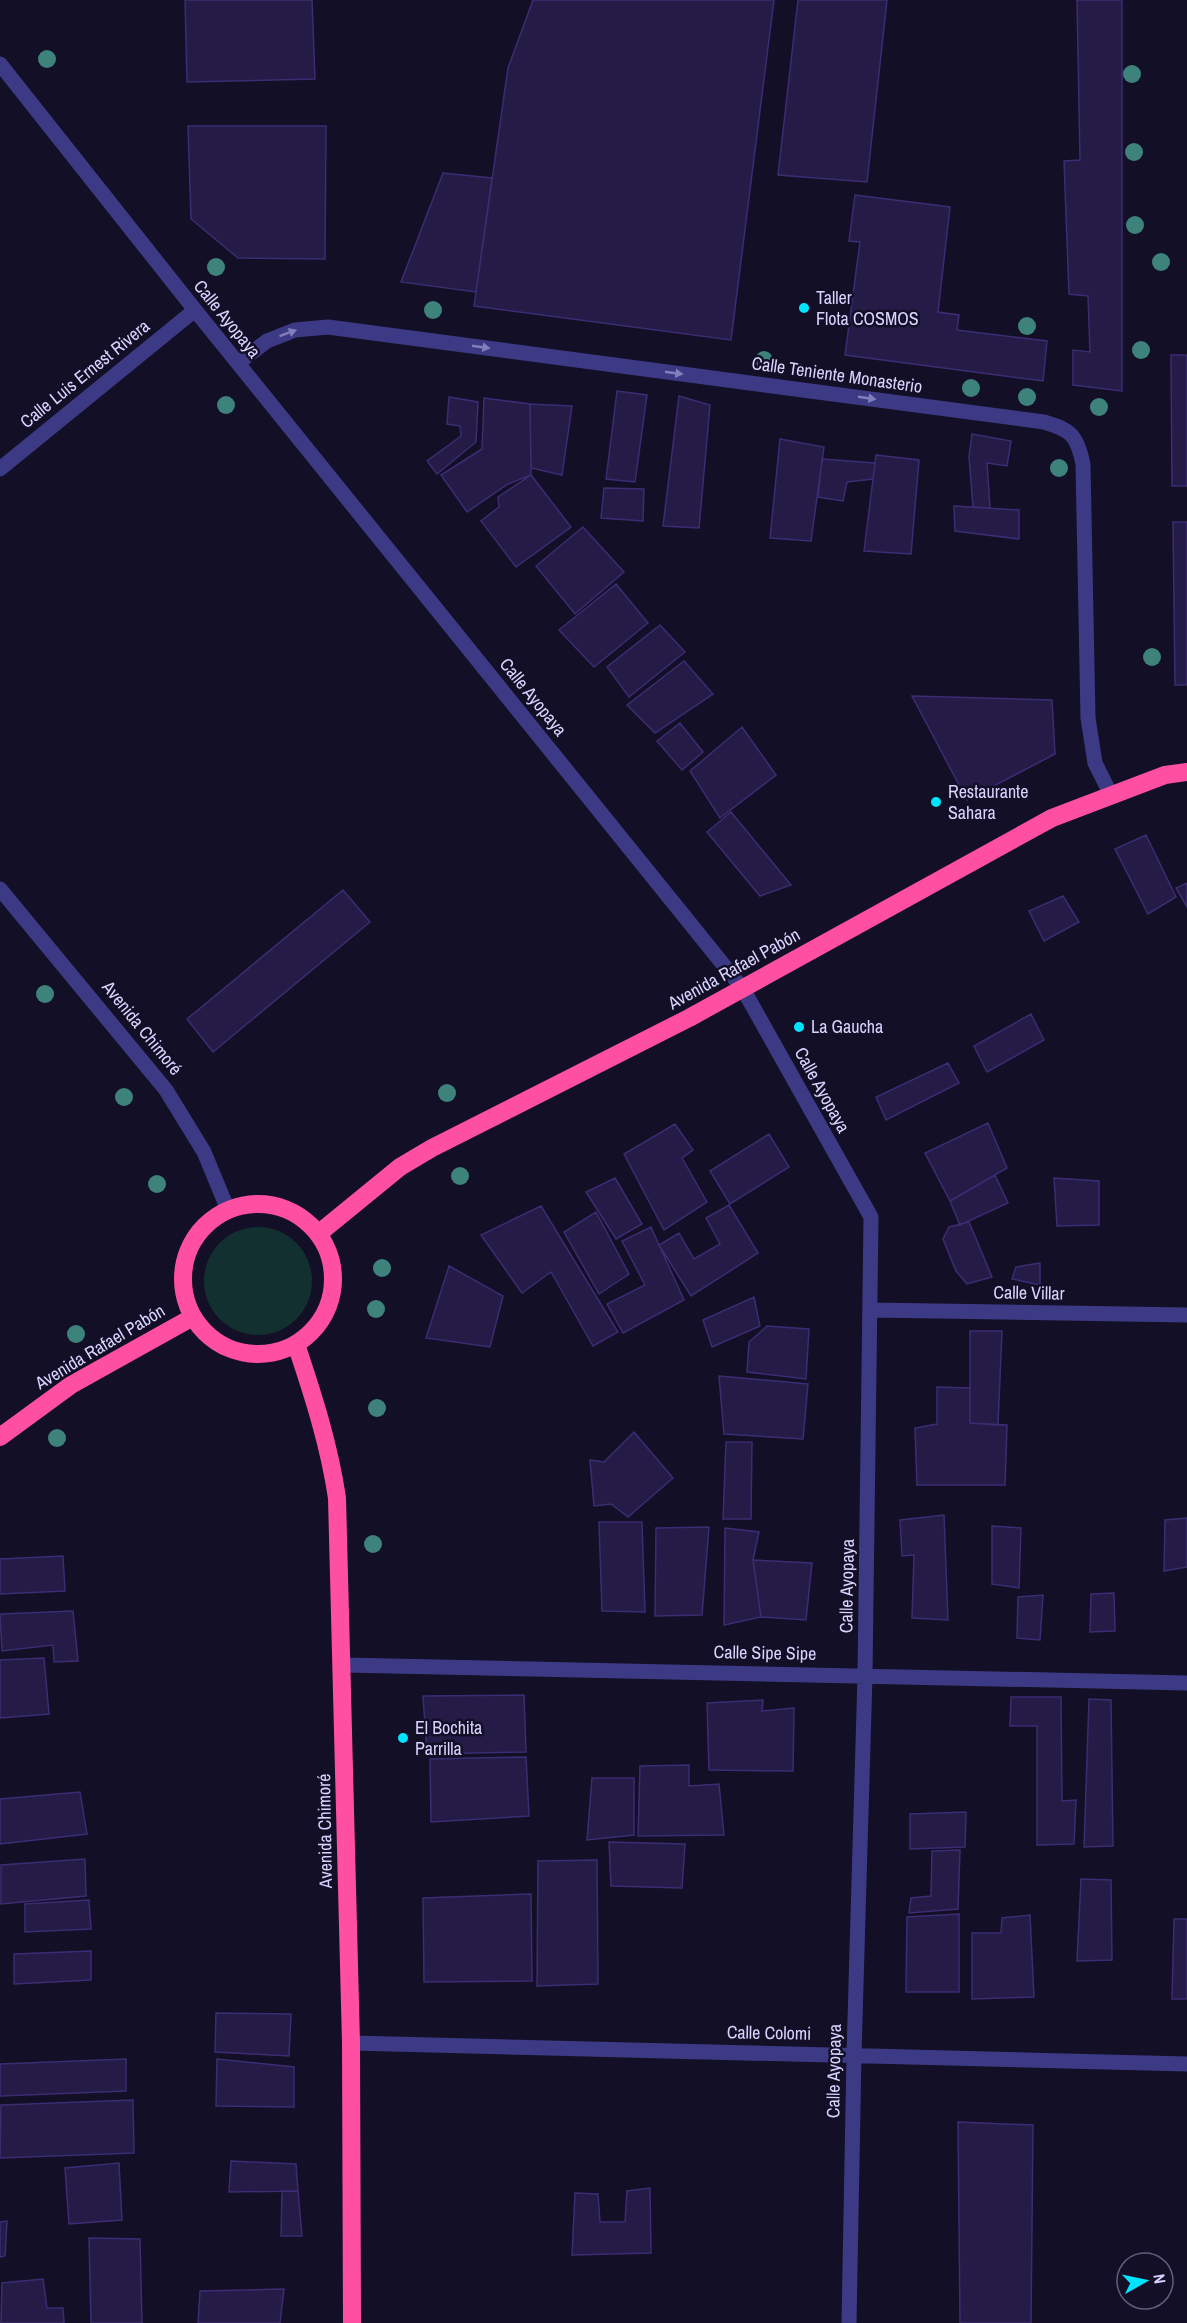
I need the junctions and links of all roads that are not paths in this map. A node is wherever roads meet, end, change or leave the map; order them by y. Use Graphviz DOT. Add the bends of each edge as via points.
graph roads {
  1 [pos="0,64"];
  2 [pos="195,310"];
  3 [pos="238,363"];
  4 [pos="0,469"];
  5 [pos="1187,772"];
  6 [pos="1111,795"];
  7 [pos="0,889"];
  8 [pos="743,988"];
  9 [pos="228,1210"];
  10 [pos="318,1234"];
  11 [pos="871,1310"];
  12 [pos="1187,1315"];
  13 [pos="193,1317"];
  14 [pos="296,1344"];
  15 [pos="0,1437"];
  16 [pos="343,1665"];
  17 [pos="865,1675"];
  18 [pos="1187,1683"];
  19 [pos="351,2043"];
  20 [pos="854,2054"];
  21 [pos="1187,2064"];
  22 [pos="352,2323"];
  23 [pos="849,2323"];
  1 -- 2 [label="street, Calle Ayopaya"];
  2 -- 3 [label="street, Calle Ayopaya"];
  2 -- 4 [label="street, Calle Luis Ernest Rivera"];
  3 -- 6 [label="street, Calle Teniente Monasterio, one-way" via="267,341 295,330 328,327 1044,422 1066,429 1079,443 1083,464 1088,718 1095,763"];
  3 -- 8 [label="street, Calle Ayopaya"];
  5 -- 6 [label="highway, Avenida Rafael Pabón" via="1165,775"];
  6 -- 8 [label="highway, Avenida Rafael Pabón" via="1052,818"];
  7 -- 9 [label="street, Avenida Chimoré" via="166,1090 204,1152"];
  8 -- 10 [label="highway, Avenida Rafael Pabón" via="432,1148 400,1167"];
  8 -- 11 [label="street, Calle Ayopaya" via="871,1217"];
  9 -- 10 [label="highway" via="252,1204 277,1206 300,1217"];
  9 -- 13 [label="highway" via="203,1228 187,1255 185,1297"];
  10 -- 14 [label="highway" via="331,1262 332,1294 319,1323"];
  11 -- 12 [label="street, Calle Villar"];
  11 -- 17 [label="street, Calle Ayopaya"];
  13 -- 14 [label="highway" via="205,1333 239,1352 278,1352"];
  13 -- 15 [label="highway, Avenida Rafael Pabón" via="70,1385"];
  14 -- 16 [label="highway, Avenida Chimoré" via="333,1470"];
  16 -- 17 [label="street, Calle Sipe Sipe"];
  16 -- 19 [label="highway, Avenida Chimoré"];
  17 -- 18 [label="street, Calle Sipe Sipe"];
  17 -- 20 [label="street, Calle Ayopaya"];
  19 -- 20 [label="street, Calle Colomi"];
  19 -- 22 [label="highway, Avenida Chimoré"];
  20 -- 21 [label="street, Calle Colomi"];
  20 -- 23 [label="street, Calle Ayopaya"];
}
